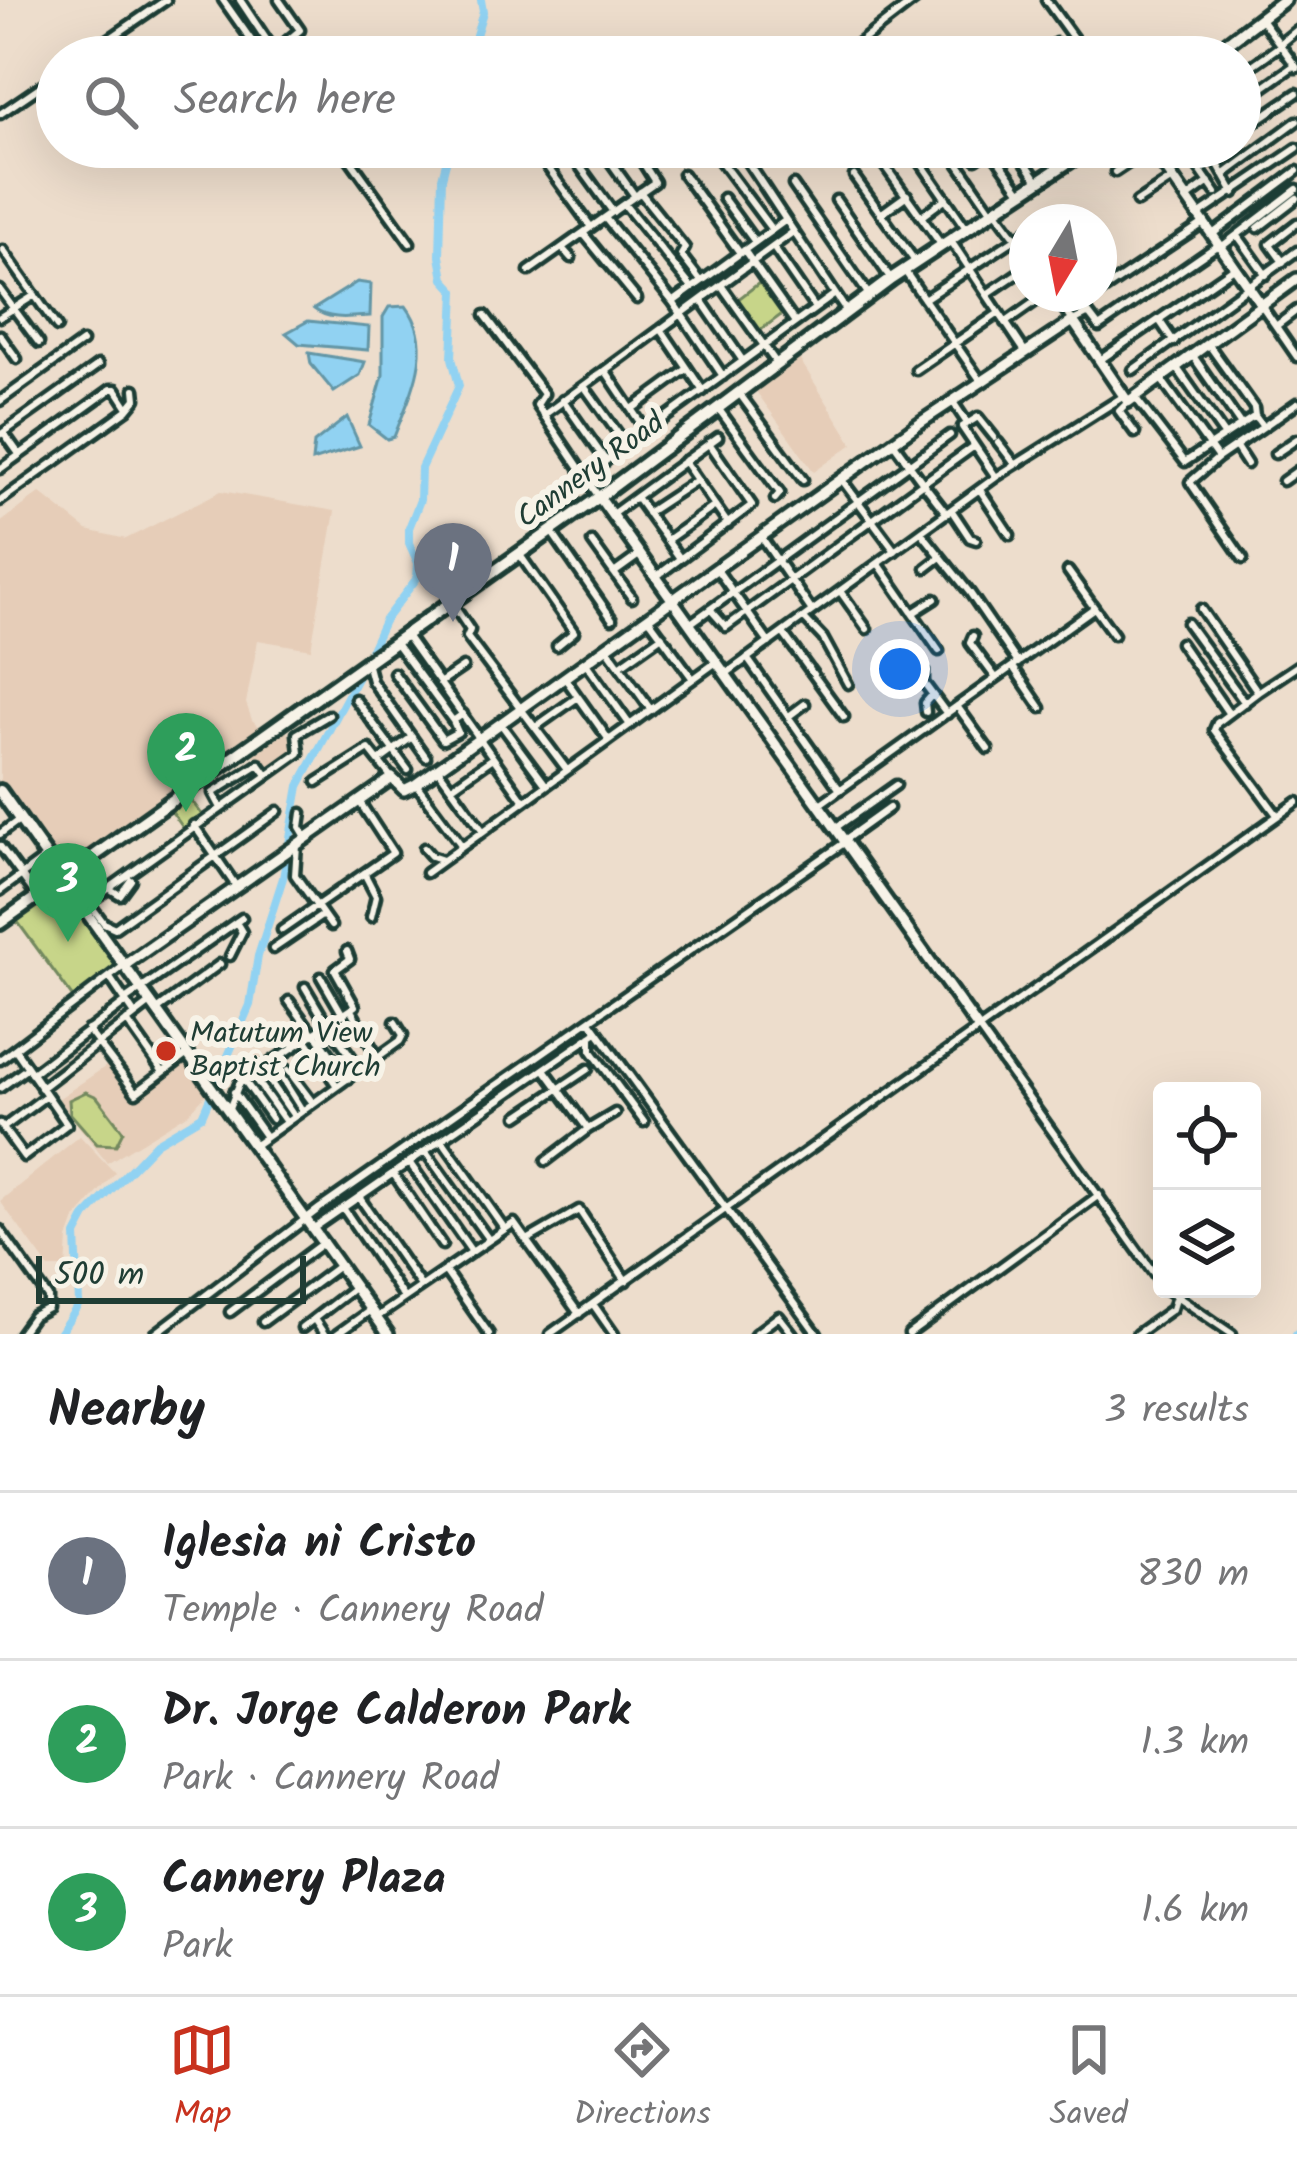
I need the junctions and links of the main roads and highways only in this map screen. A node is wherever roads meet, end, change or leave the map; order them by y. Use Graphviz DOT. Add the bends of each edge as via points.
graph roads {
  1 [pos="1282,1"];
  2 [pos="1236,36"];
  3 [pos="1058,168"];
  4 [pos="0,791"];
  5 [pos="61,877"];
  6 [pos="5,919"];
  1 -- 2 [label="main road"];
  3 -- 5 [label="main road, Cannery Road" via="891,279"];
  4 -- 5 [label="main road"];
  5 -- 6 [label="main road, Cannery Road"];
}
